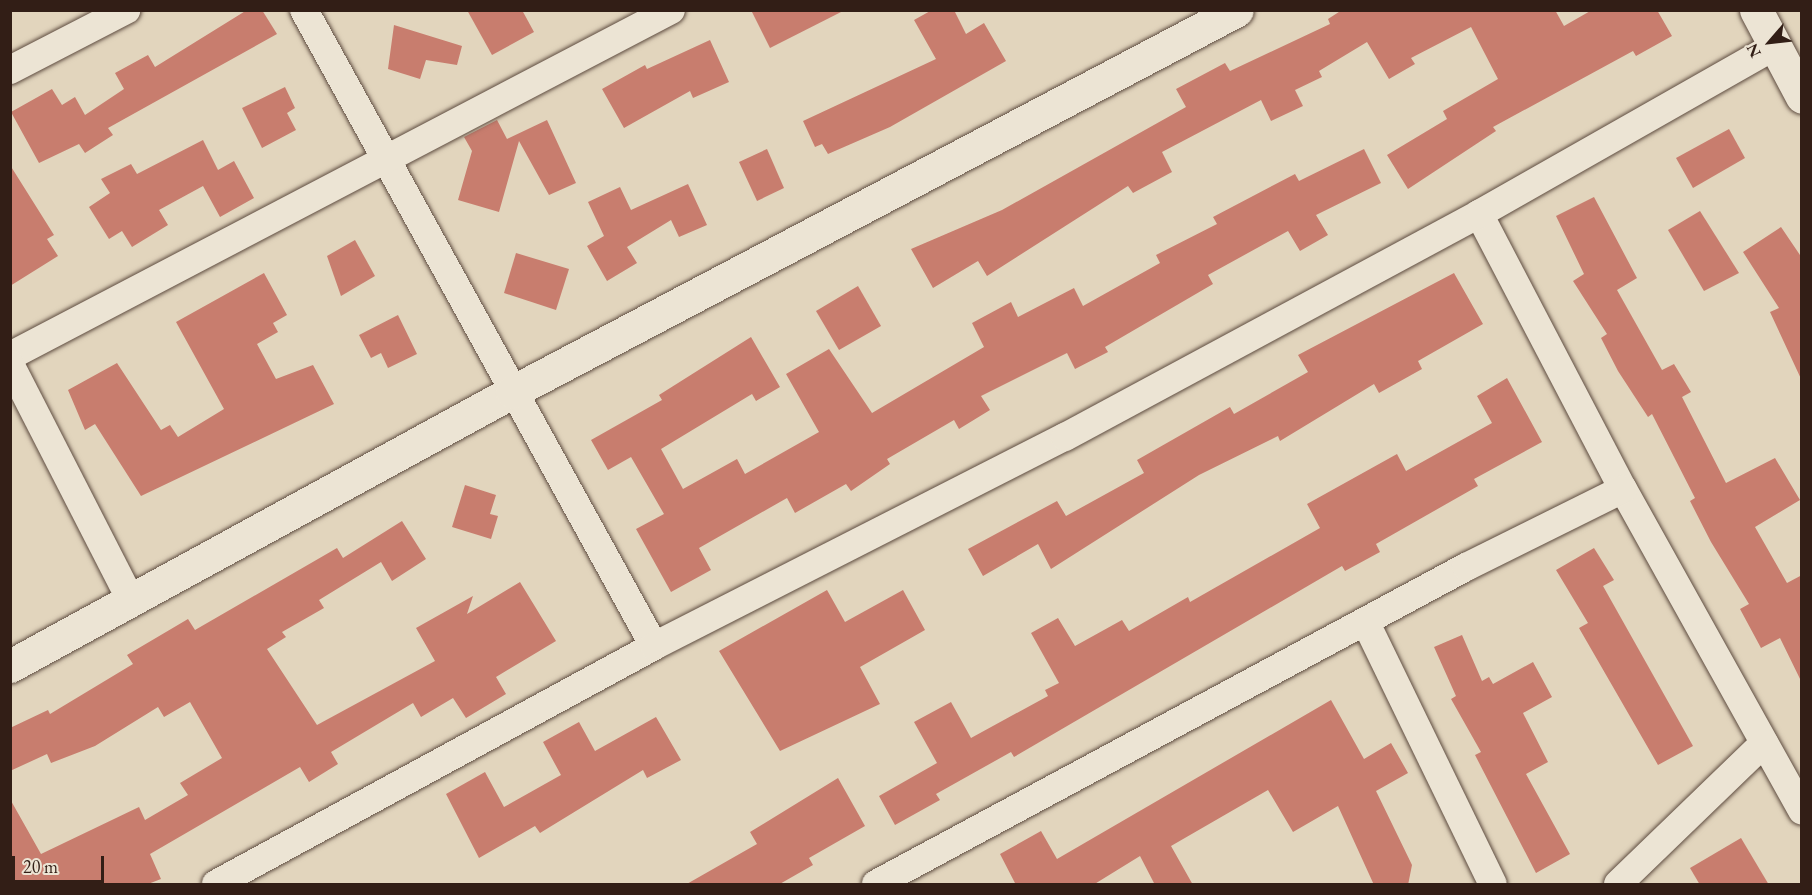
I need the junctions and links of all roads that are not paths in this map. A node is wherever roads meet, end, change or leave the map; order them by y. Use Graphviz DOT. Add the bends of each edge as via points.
graph roads {
  1 [pos="126,10"];
  2 [pos="304,10"];
  3 [pos="671,10"];
  4 [pos="1237,10"];
  5 [pos="1756,10"];
  6 [pos="1775,46"];
  7 [pos="10,70"];
  8 [pos="1802,97"];
  9 [pos="383,158"];
  10 [pos="1479,214"];
  11 [pos="10,356"];
  12 [pos="10,364"];
  13 [pos="512,392"];
  14 [pos="1623,489"];
  15 [pos="132,602"];
  16 [pos="1366,623"];
  17 [pos="654,646"];
  18 [pos="10,666"];
  19 [pos="1764,743"];
  20 [pos="1802,810"];
  21 [pos="216,885"];
  22 [pos="876,885"];
  23 [pos="1493,885"];
  24 [pos="1618,885"];
  1 -- 7 [label="street"];
  2 -- 9 [label="street"];
  3 -- 9 [label="street"];
  4 -- 13 [label="street"];
  5 -- 6 [label="street"];
  6 -- 8 [label="street"];
  6 -- 10 [label="street"];
  9 -- 11 [label="street"];
  9 -- 13 [label="street"];
  10 -- 14 [label="street"];
  10 -- 17 [label="street" via="1065,437"];
  12 -- 15 [label="street"];
  13 -- 15 [label="street"];
  13 -- 17 [label="street"];
  14 -- 16 [label="street"];
  14 -- 19 [label="street"];
  15 -- 18 [label="street"];
  16 -- 22 [label="street"];
  16 -- 23 [label="street"];
  17 -- 21 [label="street"];
  19 -- 20 [label="street"];
  19 -- 24 [label="street"];
}
